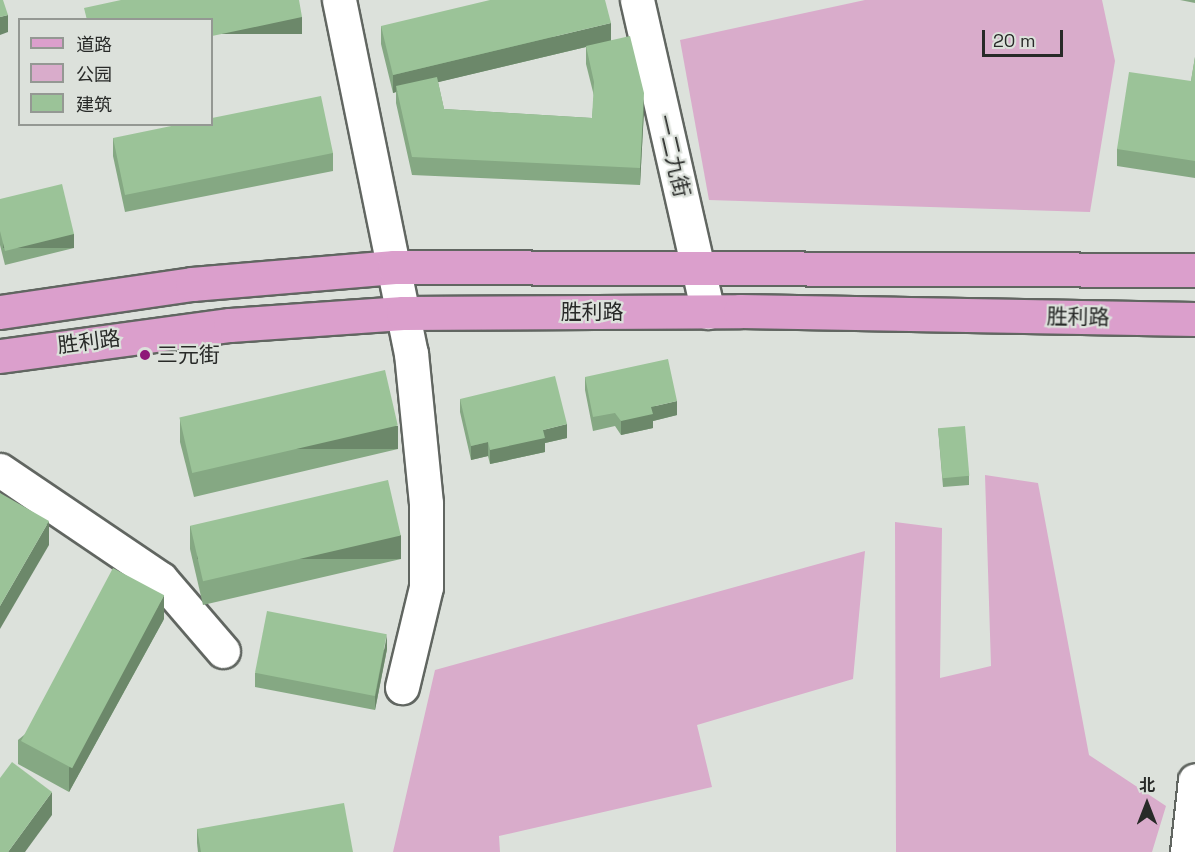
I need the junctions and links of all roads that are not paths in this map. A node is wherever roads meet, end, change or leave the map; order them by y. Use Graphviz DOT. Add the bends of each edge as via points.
graph roads {
  1 [pos="339,0"];
  2 [pos="637,0"];
  3 [pos="698,264"];
  4 [pos="394,267"];
  5 [pos="1195,270"];
  6 [pos="0,312"];
  7 [pos="708,312"];
  8 [pos="403,313"];
  9 [pos="1191,319"];
  10 [pos="0,356"];
  11 [pos="0,470"];
  12 [pos="224,651"];
  13 [pos="402,687"];
  14 [pos="1195,780"];
  15 [pos="1187,852"];
  1 -- 4 [label="street"];
  2 -- 3 [label="street, 一二九街"];
  3 -- 4 [label="main road, 胜利路"];
  3 -- 5 [label="main road, 胜利路"];
  3 -- 7 [label="street, 一二九街"];
  4 -- 6 [label="main road, 胜利路" via="192,284"];
  4 -- 8 [label="street"];
  7 -- 8 [label="main road, 胜利路"];
  7 -- 9 [label="main road, 胜利路"];
  8 -- 10 [label="main road, 胜利路" via="230,325"];
  8 -- 13 [label="street" via="426,503 426,587"];
  11 -- 12 [label="street" via="161,579"];
  14 -- 15 [label="street"];
}
